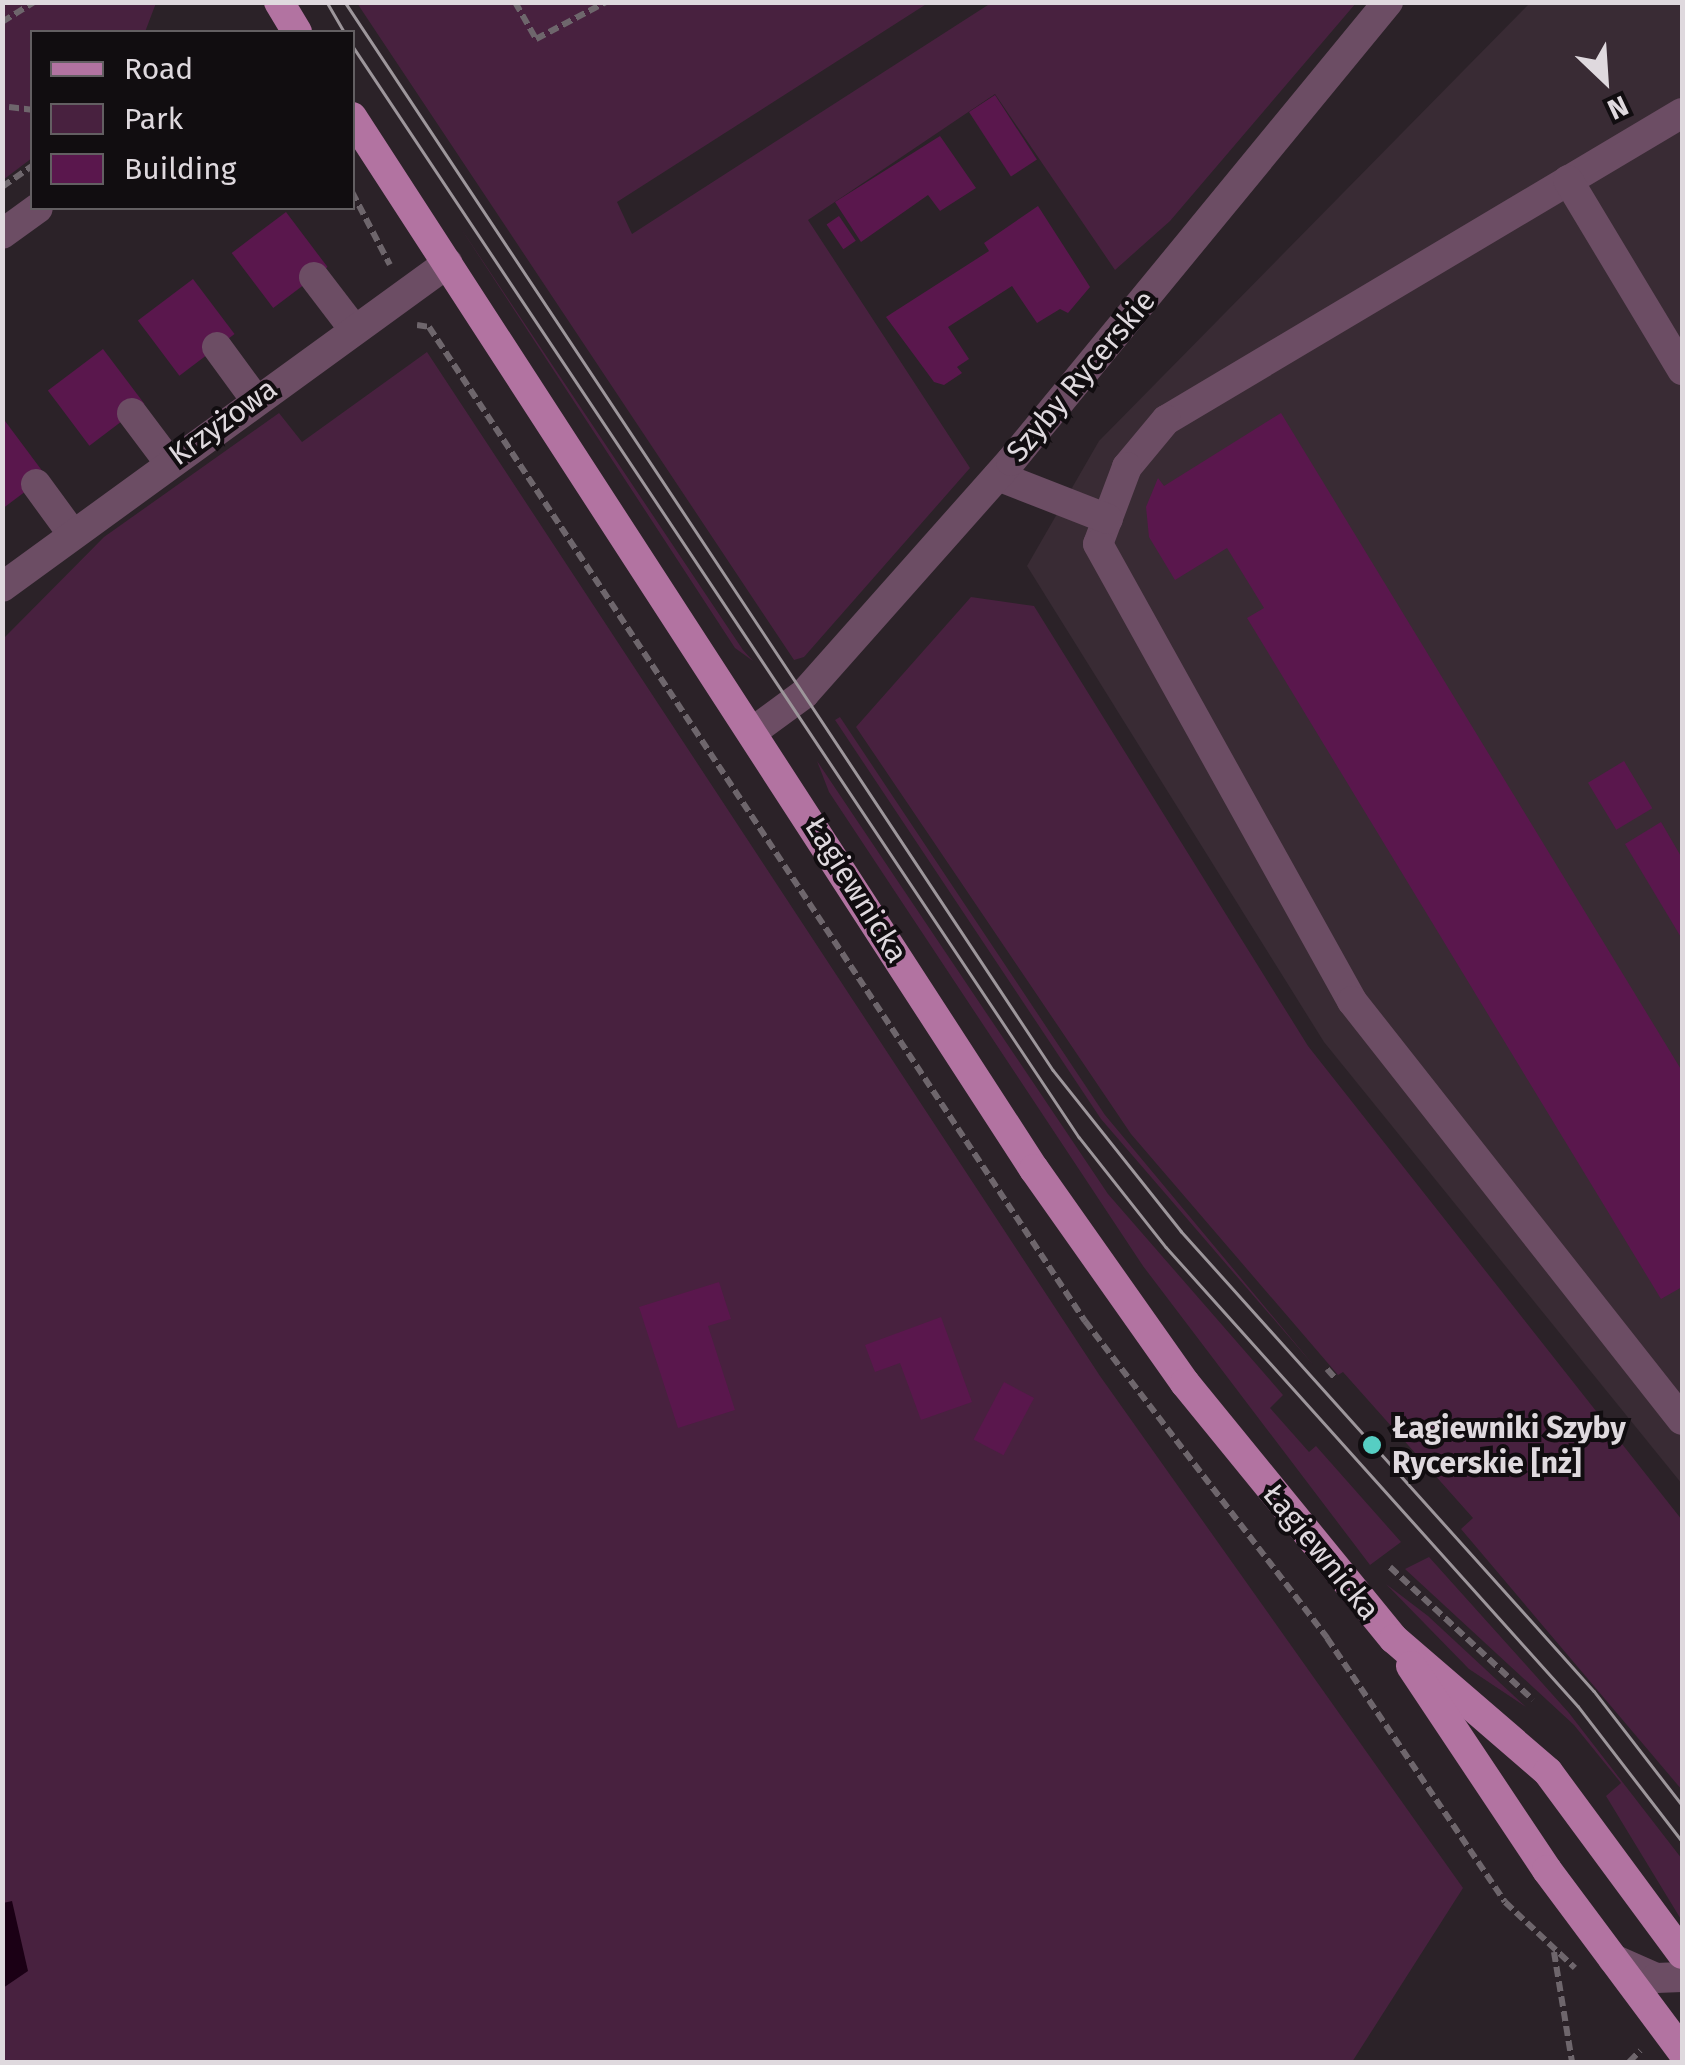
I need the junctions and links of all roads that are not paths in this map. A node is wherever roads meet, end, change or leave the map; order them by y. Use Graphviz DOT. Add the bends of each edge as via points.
graph roads {
  1 [pos="1388,2"];
  2 [pos="1682,113"];
  3 [pos="355,122"];
  4 [pos="1568,180"];
  5 [pos="35,210"];
  6 [pos="2,234"];
  7 [pos="448,263"];
  8 [pos="314,277"];
  9 [pos="354,328"];
  10 [pos="217,347"];
  11 [pos="1682,370"];
  12 [pos="255,399"];
  13 [pos="132,413"];
  14 [pos="168,461"];
  15 [pos="998,476"];
  16 [pos="36,484"];
  17 [pos="1108,518"];
  18 [pos="71,532"];
  19 [pos="2,587"];
  20 [pos="754,730"];
  21 [pos="1681,1415"];
  22 [pos="1394,1639"];
  23 [pos="1682,1954"];
  24 [pos="1614,1960"];
  25 [pos="1682,1977"];
  26 [pos="1682,2052"];
  1 -- 15 [label="street, Szyby Rycerskie"];
  2 -- 4 [label="street"];
  3 -- 7 [label="main road, Łagiewnicka"];
  4 -- 11 [label="street"];
  4 -- 17 [label="street" via="1166,420 1127,467"];
  5 -- 6 [label="street"];
  7 -- 9 [label="street, Krzyżowa"];
  7 -- 20 [label="main road, Łagiewnicka"];
  8 -- 9 [label="street"];
  9 -- 12 [label="street, Krzyżowa"];
  10 -- 12 [label="street"];
  12 -- 14 [label="street, Krzyżowa"];
  13 -- 14 [label="street"];
  14 -- 18 [label="street, Krzyżowa"];
  15 -- 17 [label="street"];
  15 -- 20 [label="street, Szyby Rycerskie" via="804,694"];
  16 -- 18 [label="street"];
  17 -- 21 [label="street" via="1098,544 1352,1001"];
  18 -- 19 [label="street, Krzyżowa"];
  20 -- 22 [label="main road, Łagiewnicka" via="1076,1232 1186,1383"];
  22 -- 23 [label="main road, Łagiewnicka" via="1548,1772"];
  22 -- 24 [label="main road, Łagiewnicka"];
  24 -- 25 [label="street" via="1656,1978"];
  24 -- 26 [label="main road, Łagiewnicka"];
}
